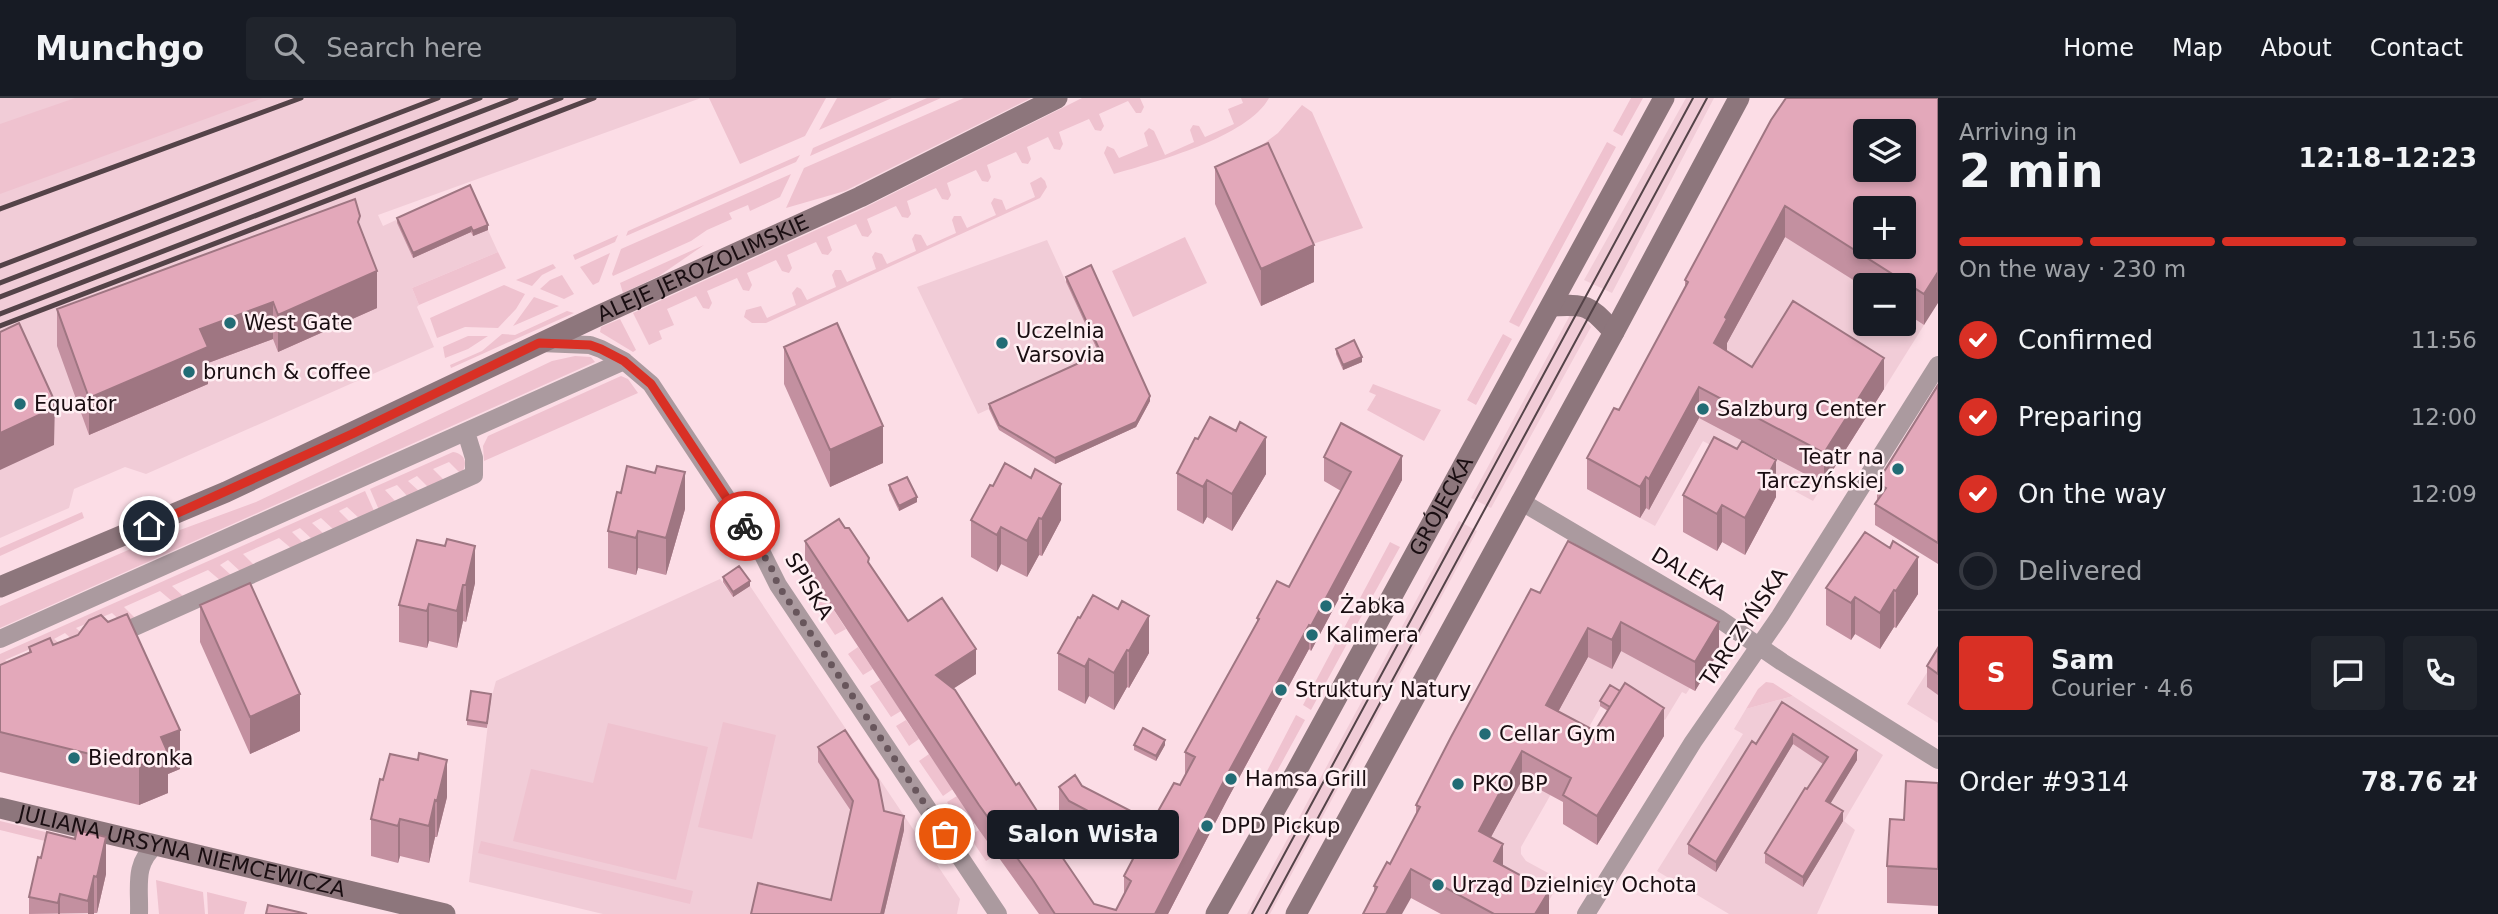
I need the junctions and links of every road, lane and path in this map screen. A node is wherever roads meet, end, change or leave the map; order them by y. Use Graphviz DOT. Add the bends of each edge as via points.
graph roads {
  1 [pos="1056,98"];
  2 [pos="1664,98"];
  3 [pos="1739,98"];
  4 [pos="1551,306"];
  5 [pos="1614,332"];
  6 [pos="539,343"];
  7 [pos="624,361"];
  8 [pos="1938,365"];
  9 [pos="466,432"];
  10 [pos="1520,501"];
  11 [pos="0,587"];
  12 [pos="0,639"];
  13 [pos="99,643"];
  14 [pos="1759,646"];
  15 [pos="1938,760"];
  16 [pos="0,808"];
  17 [pos="156,845"];
  18 [pos="139,914"];
  19 [pos="441,914"];
  20 [pos="998,914"];
  21 [pos="1216,914"];
  22 [pos="1296,914"];
  23 [pos="1586,914"];
  1 -- 6 [label="main road, ALEJE JEROZOLIMSKIE" via="860,197"];
  2 -- 4 [label="main road, GRÓJECKA"];
  3 -- 5 [label="main road"];
  4 -- 5 [label="main road" via="1581,304 1593,309"];
  4 -- 21 [label="main road, GRÓJECKA"];
  5 -- 10 [label="main road"];
  6 -- 7 [label="street, SPISKA" via="590,345"];
  6 -- 11 [label="main road, ALEJE JEROZOLIMSKIE" via="226,492"];
  7 -- 9 [label="street"];
  7 -- 20 [label="street, SPISKA" via="651,384 759,547 778,585"];
  8 -- 14 [label="street, TARCZYŃSKA"];
  9 -- 12 [label="street"];
  9 -- 13 [label="street" via="474,475"];
  10 -- 14 [label="street, DALEKA"];
  10 -- 22 [label="main road"];
  14 -- 15 [label="street, DALEKA"];
  14 -- 23 [label="street, TARCZYŃSKA"];
  16 -- 17 [label="main road, JULIANA URSYNA NIEMCEWICZA"];
  17 -- 18 [label="street" via="145,853 139,868"];
  17 -- 19 [label="main road, JULIANA URSYNA NIEMCEWICZA"];
}
